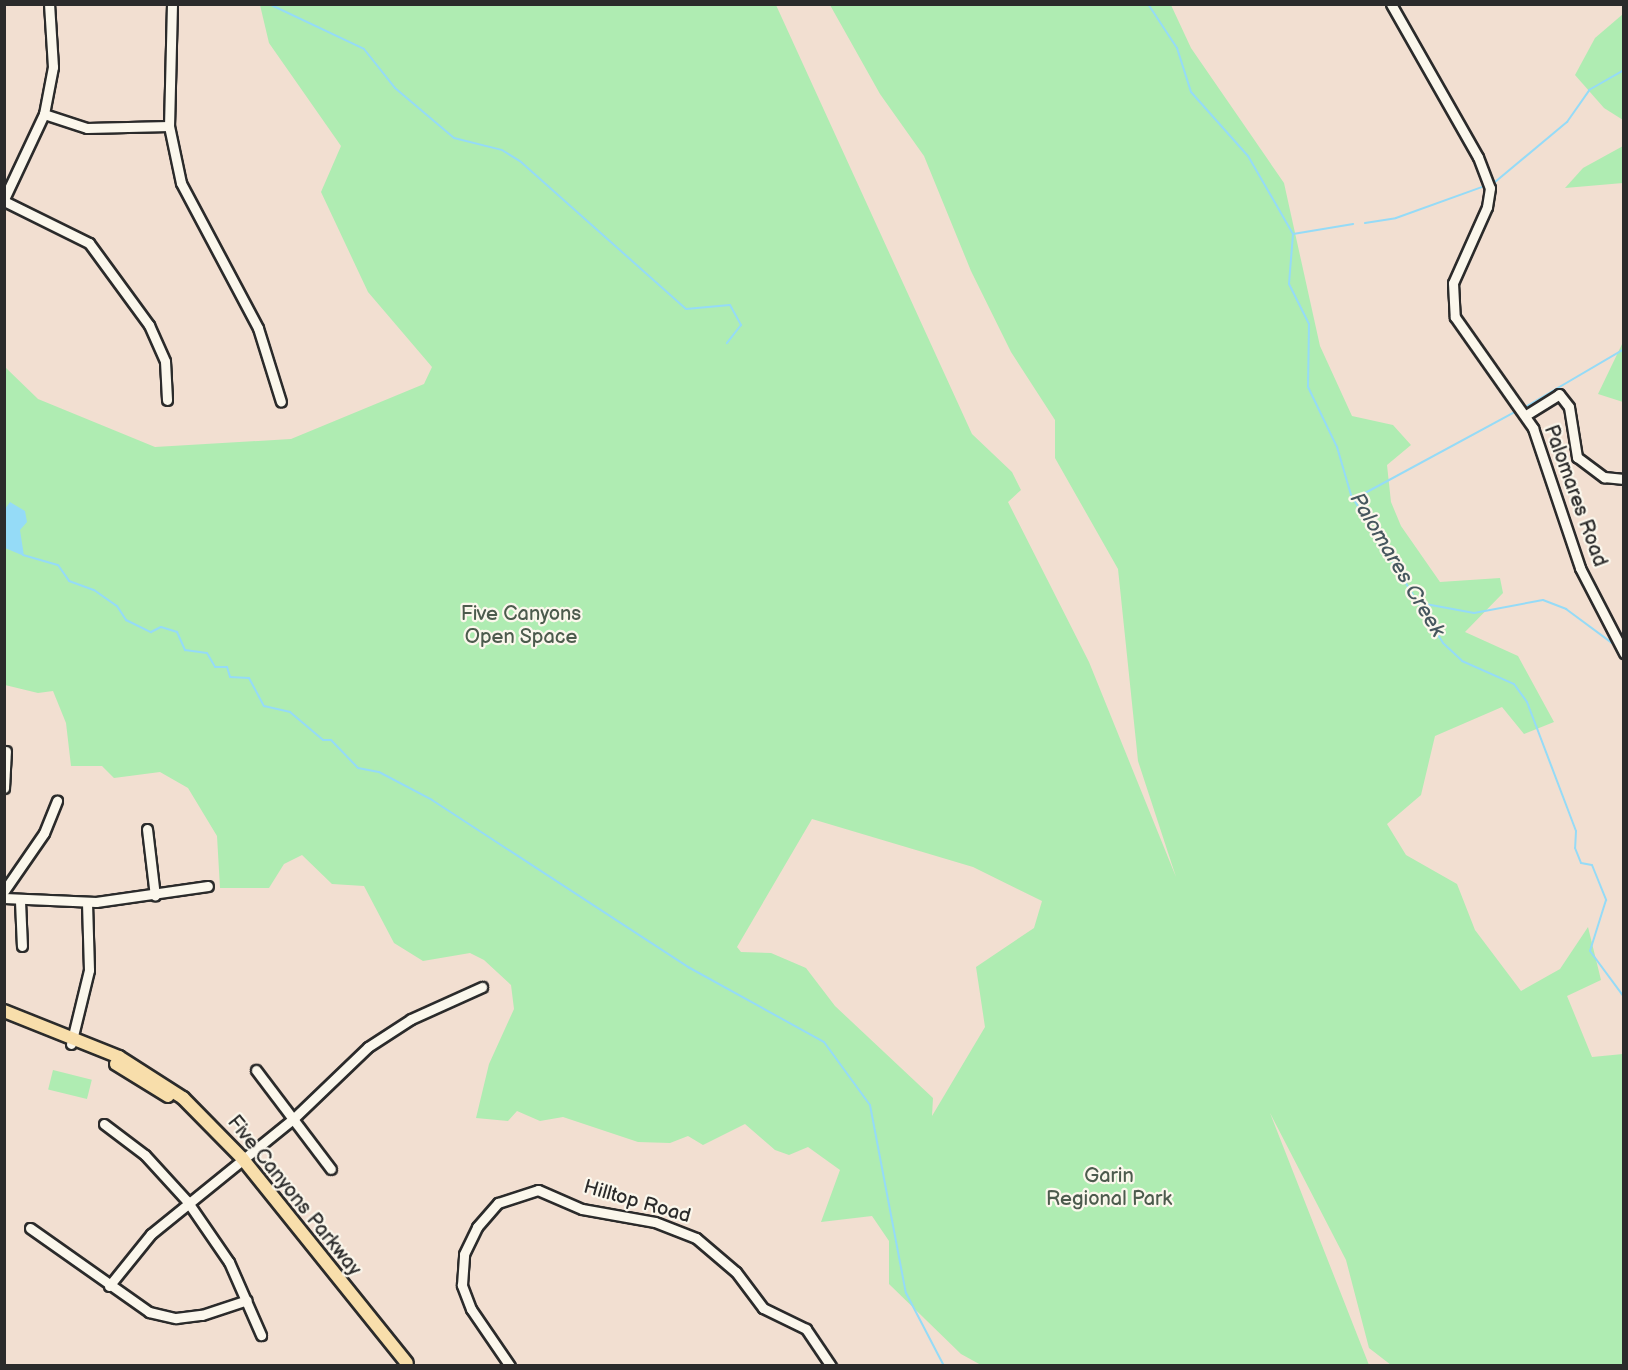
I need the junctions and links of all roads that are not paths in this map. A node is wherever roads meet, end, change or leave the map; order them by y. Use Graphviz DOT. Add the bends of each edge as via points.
graph roads {
  1 [pos="49,4"];
  2 [pos="172,4"];
  3 [pos="1391,4"];
  4 [pos="44,114"];
  5 [pos="169,126"];
  6 [pos="4,200"];
  7 [pos="167,400"];
  8 [pos="281,402"];
  9 [pos="1526,415"];
  10 [pos="1623,479"];
  11 [pos="1623,653"];
  12 [pos="6,751"];
  13 [pos="4,788"];
  14 [pos="57,800"];
  15 [pos="147,830"];
  16 [pos="208,886"];
  17 [pos="4,891"];
  18 [pos="154,896"];
  19 [pos="4,898"];
  20 [pos="20,901"];
  21 [pos="87,902"];
  22 [pos="22,946"];
  23 [pos="482,987"];
  24 [pos="4,1011"];
  25 [pos="4,1018"];
  26 [pos="72,1041"];
  27 [pos="256,1070"];
  28 [pos="292,1120"];
  29 [pos="104,1124"];
  30 [pos="239,1160"];
  31 [pos="331,1169"];
  32 [pos="187,1201"];
  33 [pos="30,1228"];
  34 [pos="109,1286"];
  35 [pos="247,1300"];
  36 [pos="261,1335"];
  37 [pos="408,1364"];
  38 [pos="510,1365"];
  39 [pos="831,1365"];
  1 -- 4 [label="street" via="53,67"];
  2 -- 5 [label="street"];
  3 -- 9 [label="street, Palomares Road" via="1478,157 1490,188 1487,207 1453,283 1451,306 1469,342"];
  4 -- 5 [label="street" via="87,128"];
  4 -- 6 [label="street"];
  5 -- 8 [label="street" via="181,183 258,328"];
  6 -- 7 [label="street" via="89,243 149,325 165,361"];
  9 -- 10 [label="street" via="1559,394 1569,406 1577,457 1604,477"];
  9 -- 11 [label="street, Palomares Road" via="1580,568"];
  12 -- 13 [label="street"];
  14 -- 17 [label="street" via="44,833"];
  15 -- 18 [label="street"];
  16 -- 18 [label="street"];
  18 -- 21 [label="street"];
  19 -- 20 [label="street"];
  20 -- 21 [label="street"];
  20 -- 22 [label="street"];
  21 -- 26 [label="street" via="89,970"];
  23 -- 28 [label="street" via="411,1019 368,1047"];
  24 -- 26 [label="main road, Five Canyons Parkway"];
  25 -- 26 [label="main road, Five Canyons Parkway"];
  26 -- 30 [label="main road, Five Canyons Parkway" via="167,1085"];
  27 -- 28 [label="street"];
  28 -- 30 [label="street"];
  28 -- 31 [label="street"];
  29 -- 32 [label="street" via="145,1155"];
  30 -- 32 [label="street"];
  30 -- 37 [label="main road, Five Canyons Parkway"];
  32 -- 34 [label="street" via="151,1234"];
  32 -- 35 [label="street"];
  33 -- 34 [label="street"];
  34 -- 35 [label="street" via="149,1312 176,1318"];
  35 -- 36 [label="street"];
  38 -- 39 [label="street, Hilltop Road" via="471,1309 462,1285 464,1254 477,1227 498,1203 538,1190 582,1209 655,1222 696,1238 736,1272 763,1308 806,1329"];
}
